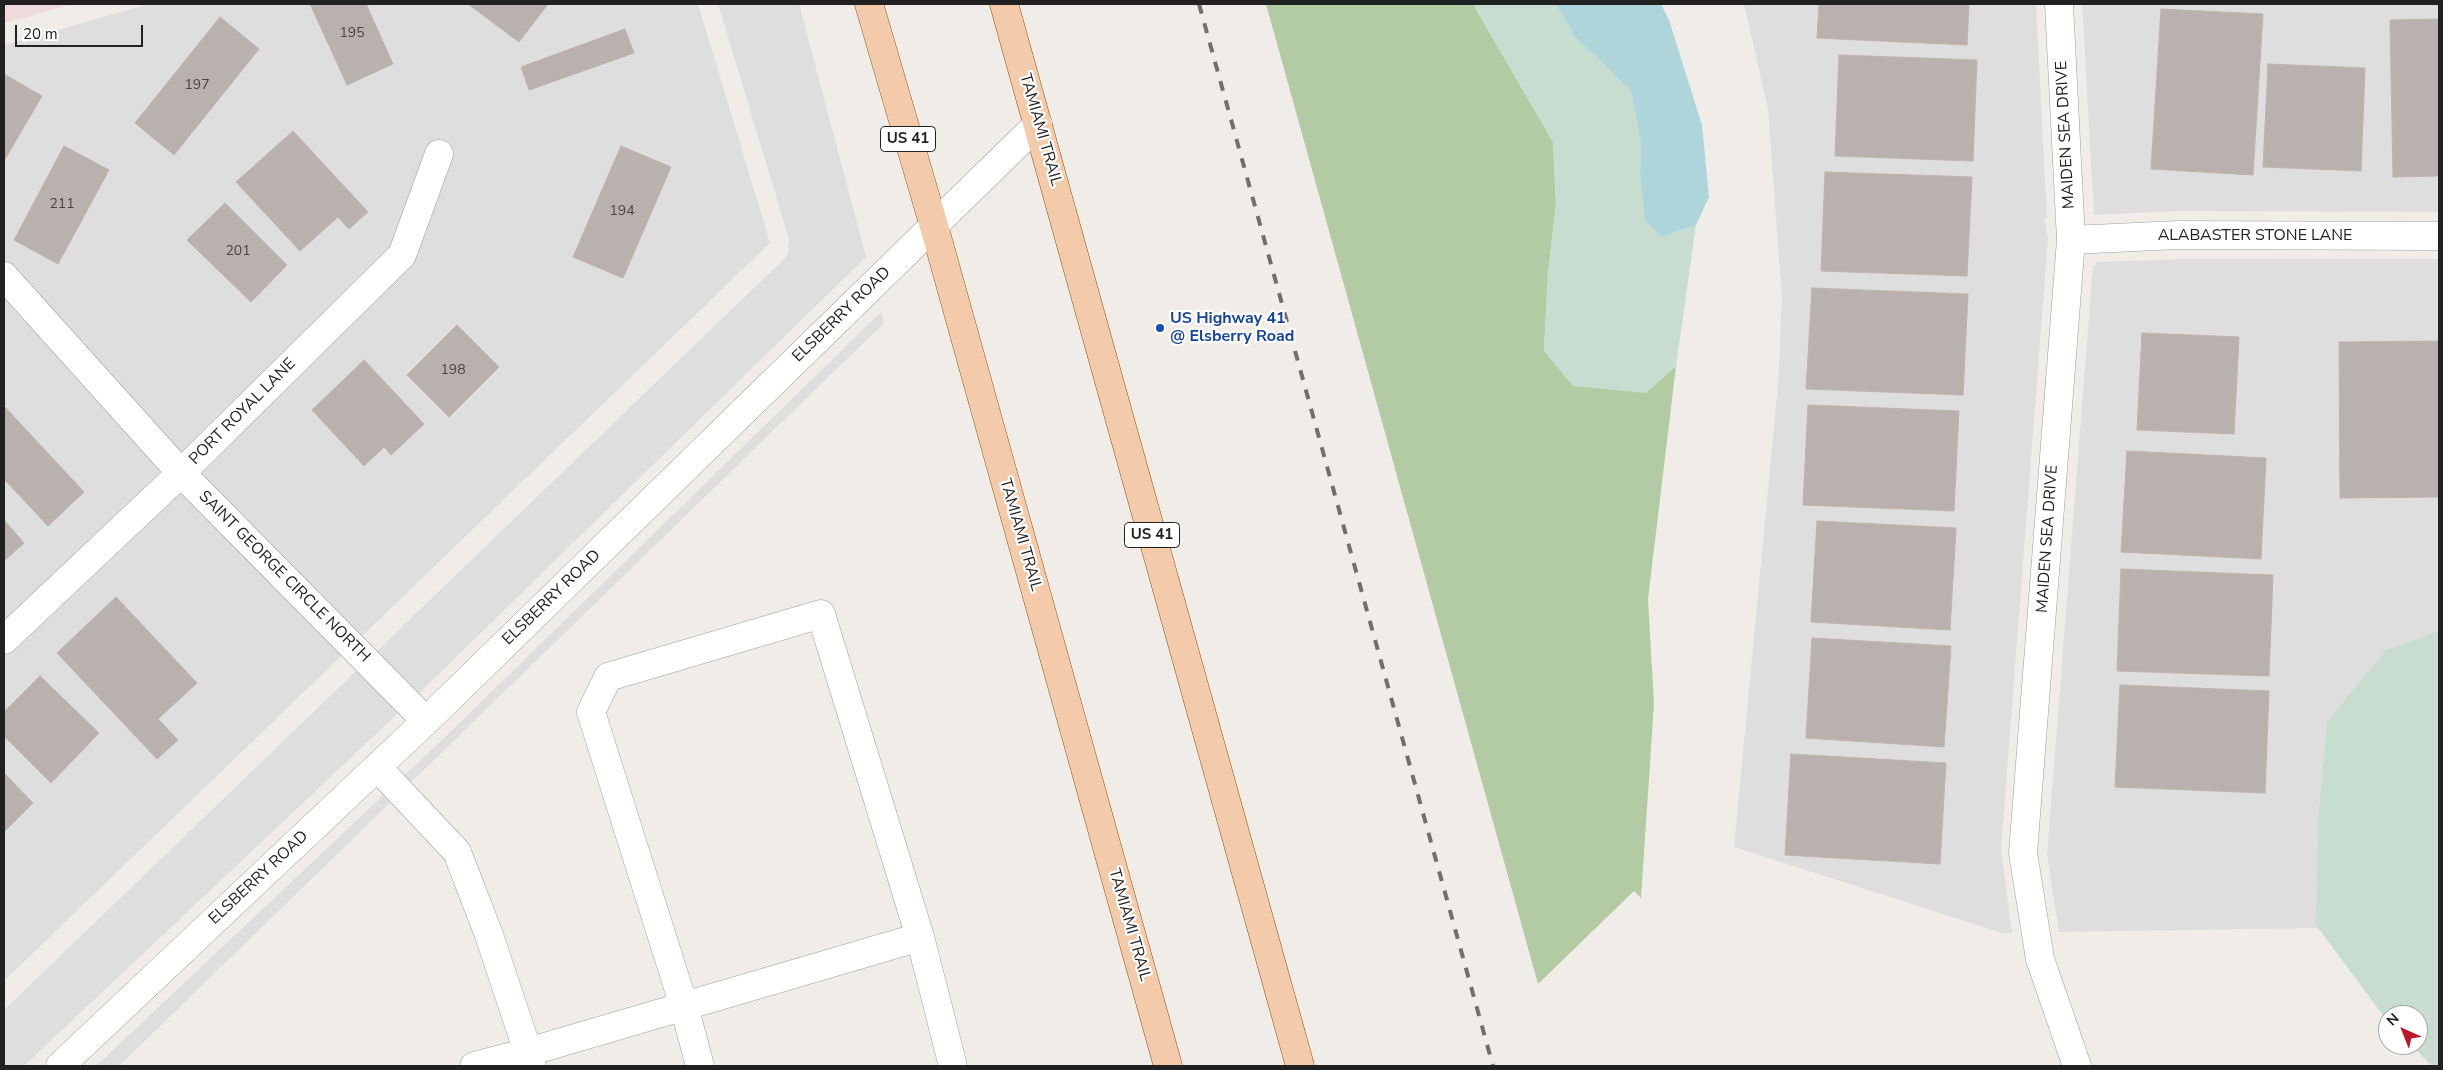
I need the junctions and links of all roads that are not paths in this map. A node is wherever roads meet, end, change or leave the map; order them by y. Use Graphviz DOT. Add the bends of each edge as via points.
graph roads {
  1 [pos="869,4"];
  2 [pos="1004,4"];
  3 [pos="2059,4"];
  4 [pos="1038,124"];
  5 [pos="439,154"];
  6 [pos="934,226"];
  7 [pos="2439,236"];
  8 [pos="2071,240"];
  9 [pos="4,276"];
  10 [pos="180,473"];
  11 [pos="4,640"];
  12 [pos="426,721"];
  13 [pos="377,767"];
  14 [pos="920,937"];
  15 [pos="684,1006"];
  16 [pos="530,1059"];
  17 [pos="60,1066"];
  18 [pos="474,1066"];
  19 [pos="700,1066"];
  20 [pos="953,1066"];
  21 [pos="1168,1066"];
  22 [pos="1300,1066"];
  23 [pos="2077,1066"];
  1 -- 6 [label="main road, TAMIAMI TRAIL / US 41"];
  2 -- 4 [label="main road, TAMIAMI TRAIL / US 41"];
  3 -- 8 [label="street, MAIDEN SEA DRIVE"];
  4 -- 6 [label="street, ELSBERRY ROAD"];
  4 -- 22 [label="main road, TAMIAMI TRAIL / US 41"];
  5 -- 10 [label="street, PORT ROYAL LANE" via="402,255"];
  6 -- 12 [label="street, ELSBERRY ROAD"];
  6 -- 21 [label="main road, TAMIAMI TRAIL / US 41"];
  7 -- 8 [label="street, ALABASTER STONE LANE" via="2178,235"];
  8 -- 23 [label="street, MAIDEN SEA DRIVE" via="2023,853 2040,959"];
  9 -- 10 [label="street, SAINT GEORGE CIRCLE NORTH"];
  10 -- 11 [label="street, PORT ROYAL LANE"];
  10 -- 12 [label="street, SAINT GEORGE CIRCLE NORTH"];
  12 -- 13 [label="street, ELSBERRY ROAD"];
  13 -- 16 [label="street" via="457,852 489,935"];
  13 -- 17 [label="street, ELSBERRY ROAD"];
  14 -- 15 [label="street"];
  14 -- 15 [label="street" via="820,614 608,677 591,712"];
  14 -- 20 [label="street"];
  15 -- 16 [label="street"];
  15 -- 19 [label="street"];
  16 -- 18 [label="street"];
}
